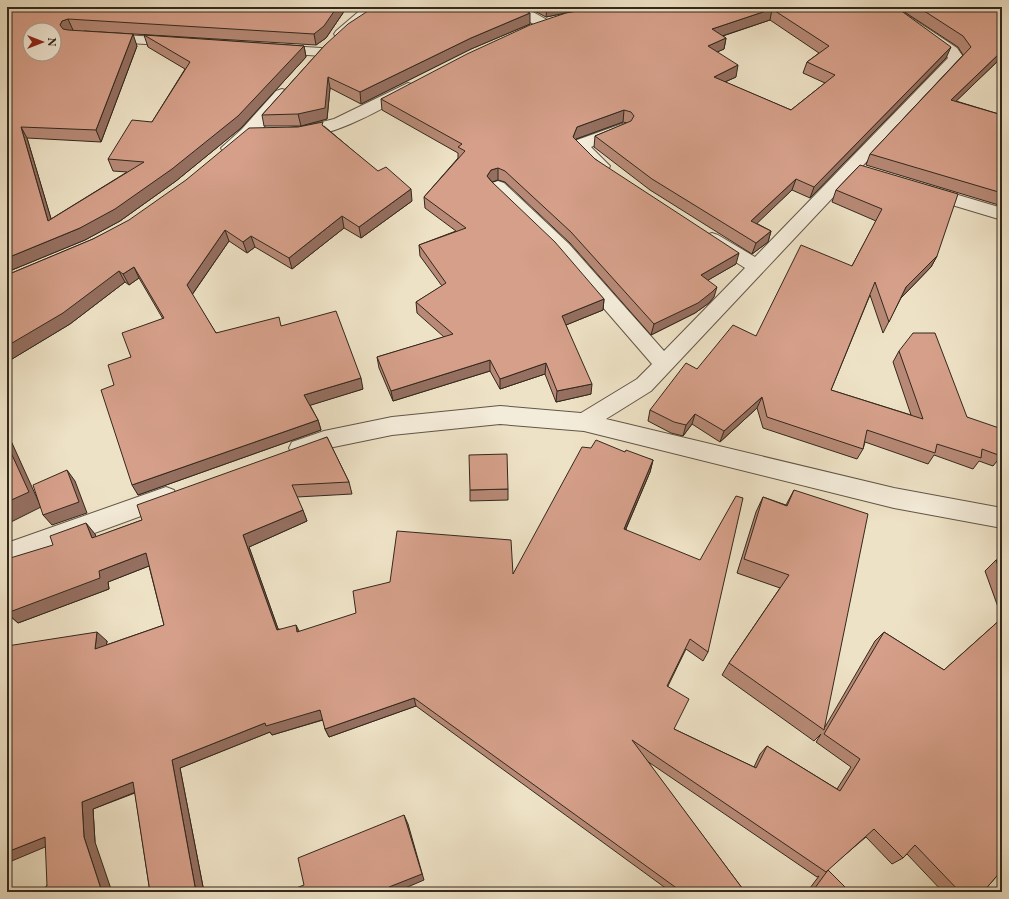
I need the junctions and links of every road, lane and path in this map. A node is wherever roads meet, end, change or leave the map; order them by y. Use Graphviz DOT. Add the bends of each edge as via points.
graph roads {
  1 [pos="372,7"];
  2 [pos="513,7"];
  3 [pos="885,7"];
  4 [pos="524,31"];
  5 [pos="88,37"];
  6 [pos="189,43"];
  7 [pos="259,48"];
  8 [pos="321,52"];
  9 [pos="419,82"];
  10 [pos="623,128"];
  11 [pos="248,133"];
  12 [pos="217,158"];
  13 [pos="614,174"];
  14 [pos="911,186"];
  15 [pos="498,188"];
  16 [pos="1002,214"];
  17 [pos="699,230"];
  18 [pos="757,267"];
  19 [pos="664,364"];
  20 [pos="584,422"];
  21 [pos="280,456"];
  22 [pos="184,490"];
  23 [pos="1002,518"];
  24 [pos="7,554"];
  1 -- 8 [label="street"];
  2 -- 4 [label="street" via="550,22"];
  3 -- 18 [label="street" via="952,51 956,58 860,170"];
  5 -- 6 [label="street"];
  7 -- 8 [label="street"];
  8 -- 11 [label="street"];
  9 -- 11 [label="street" via="341,122 318,129"];
  10 -- 13 [label="street" via="581,147"];
  11 -- 12 [label="street"];
  14 -- 16 [label="street"];
  15 -- 19 [label="street" via="562,248"];
  17 -- 18 [label="street"];
  18 -- 19 [label="street"];
  19 -- 20 [label="street" via="644,385"];
  20 -- 21 [label="street" via="500,415 392,426 324,440"];
  20 -- 23 [label="street" via="894,498"];
  22 -- 24 [label="street"];
}
